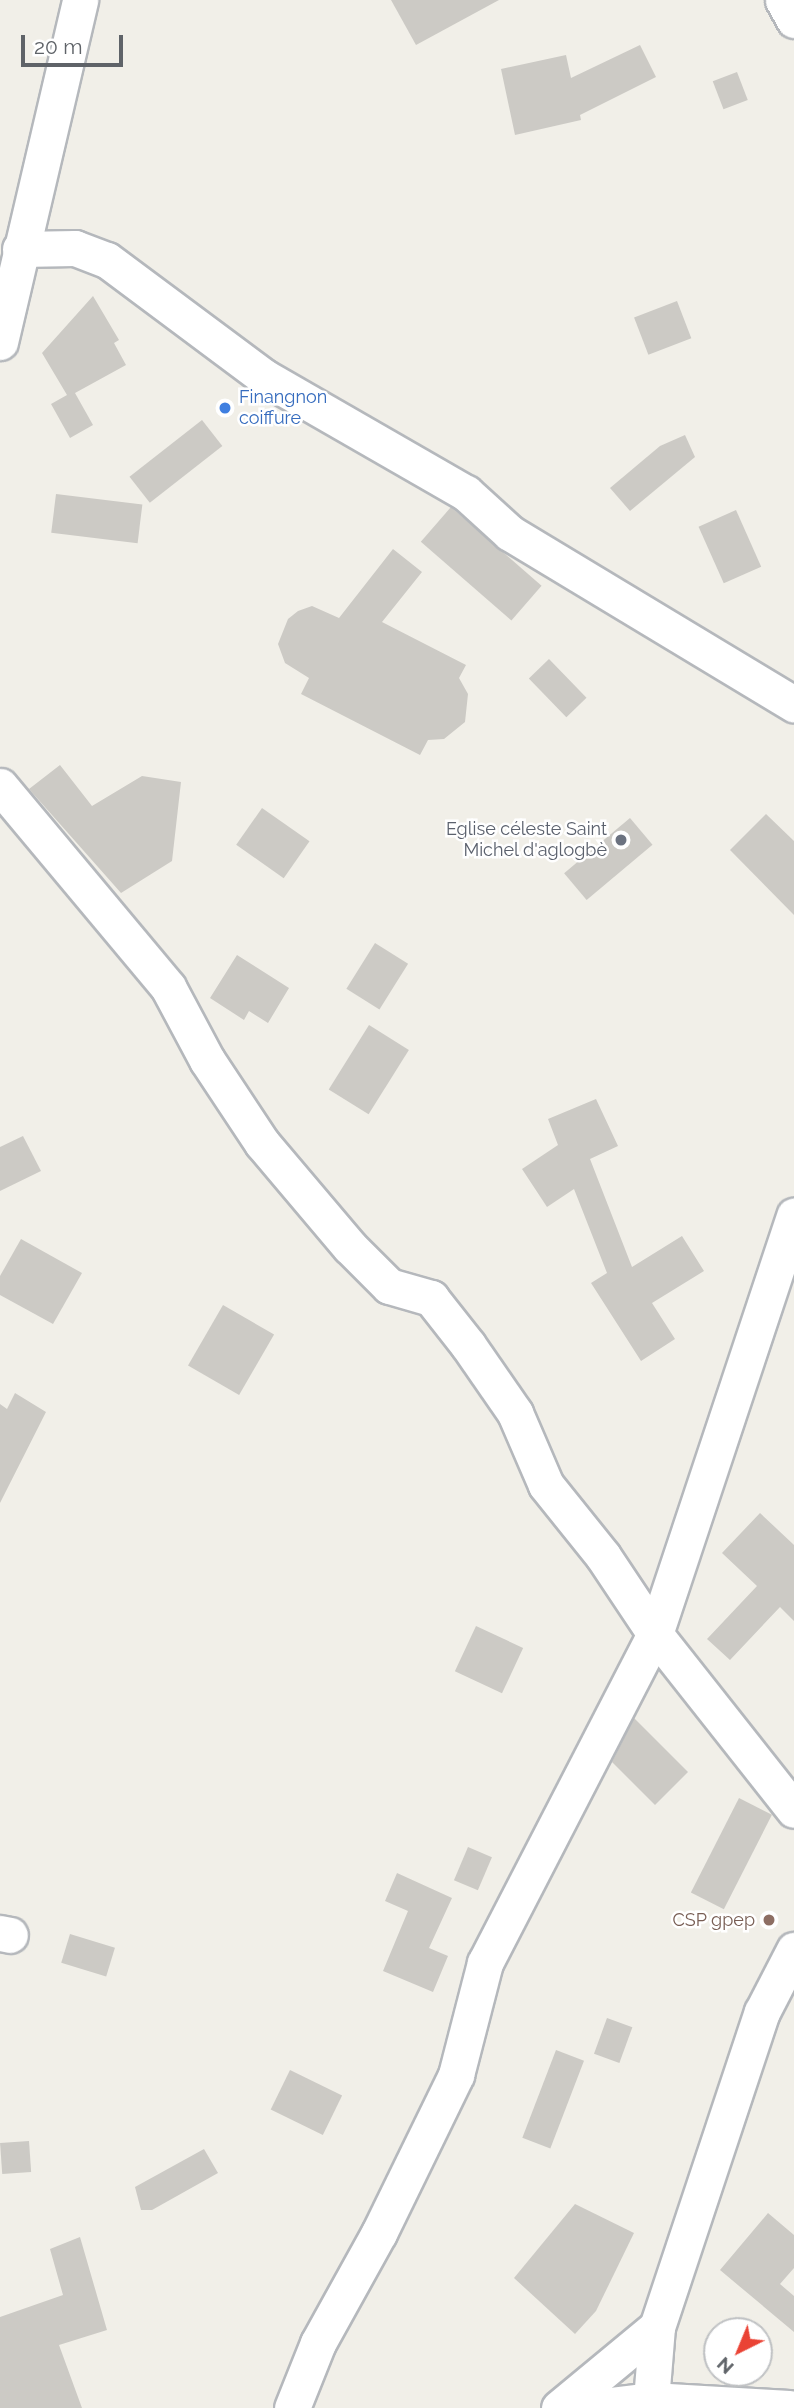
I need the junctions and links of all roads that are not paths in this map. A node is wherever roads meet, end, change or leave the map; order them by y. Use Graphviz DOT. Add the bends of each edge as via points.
graph roads {
  1 [pos="80,0"];
  2 [pos="783,0"];
  3 [pos="794,20"];
  4 [pos="20,249"];
  5 [pos="0,342"];
  6 [pos="794,704"];
  7 [pos="0,786"];
  8 [pos="13,827"];
  9 [pos="794,1215"];
  10 [pos="655,1634"];
  11 [pos="794,1810"];
  12 [pos="794,1950"];
  13 [pos="657,2327"];
  14 [pos="650,2404"];
  15 [pos="292,2408"];
  16 [pos="559,2408"];
  17 [pos="585,2408"];
  18 [pos="789,2408"];
  1 -- 4 [label="street"];
  2 -- 3 [label="street"];
  4 -- 5 [label="street"];
  4 -- 6 [label="street" via="75,248 107,260 264,377 466,493 510,533"];
  7 -- 8 [label="street"];
  8 -- 10 [label="street" via="167,987 236,1107 349,1247 389,1286 431,1298 515,1413 546,1485 603,1556"];
  9 -- 10 [label="street"];
  10 -- 11 [label="street"];
  10 -- 15 [label="street" via="485,1964 456,2075 379,2233 318,2343"];
  12 -- 13 [label="street" via="762,2012"];
  13 -- 14 [label="street"];
  13 -- 16 [label="street"];
  14 -- 17 [label="street"];
  14 -- 18 [label="street"];
}
